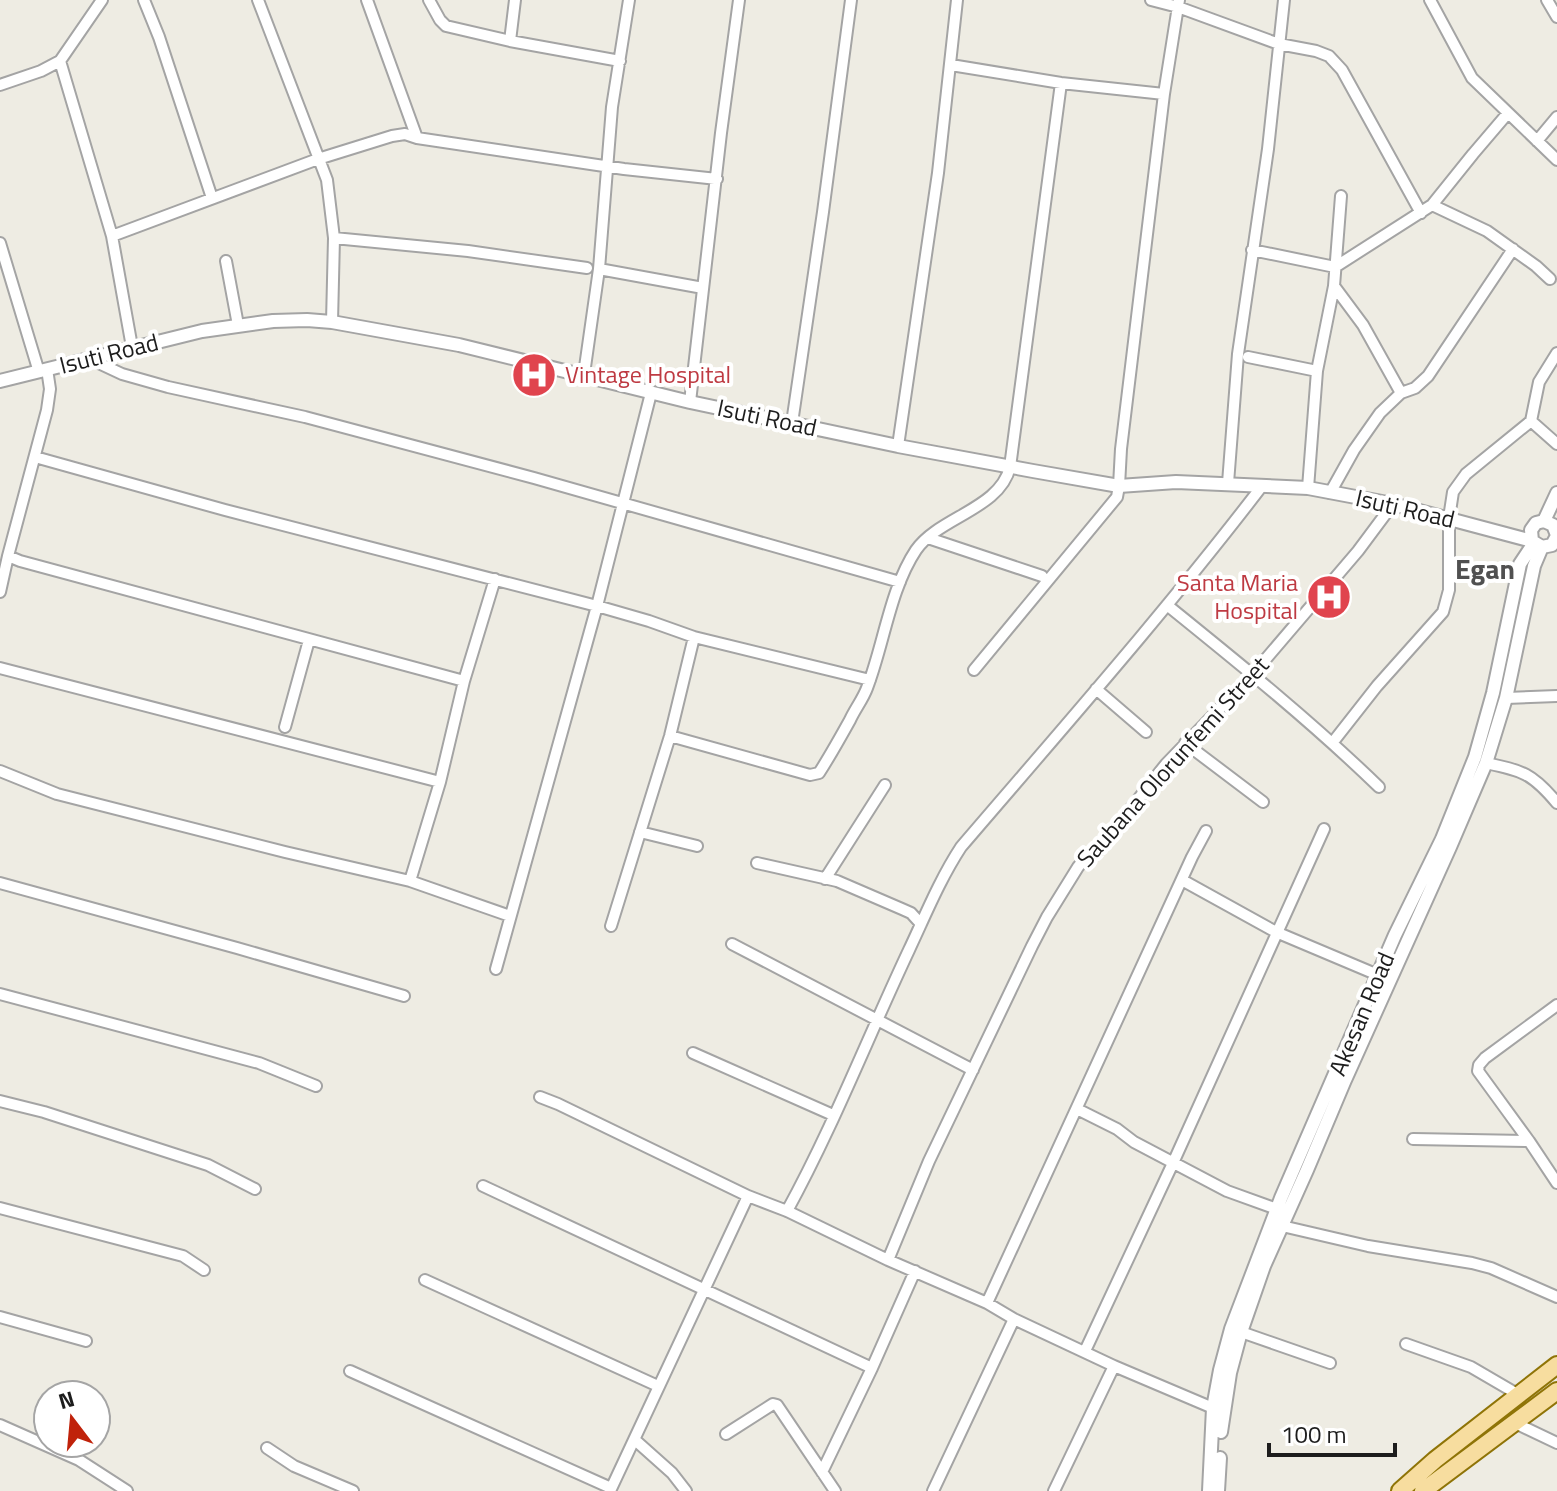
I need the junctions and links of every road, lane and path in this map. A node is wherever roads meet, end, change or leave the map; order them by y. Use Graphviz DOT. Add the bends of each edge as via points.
graph roads {
  1 [pos="102,0"];
  2 [pos="144,0"];
  3 [pos="258,0"];
  4 [pos="367,0"];
  5 [pos="429,0"];
  6 [pos="515,0"];
  7 [pos="629,0"];
  8 [pos="739,0"];
  9 [pos="851,0"];
  10 [pos="957,0"];
  11 [pos="1151,0"];
  12 [pos="1284,0"];
  13 [pos="1430,0"];
  14 [pos="1547,0"];
  15 [pos="1178,4"];
  16 [pos="1557,17"];
  17 [pos="510,41"];
  18 [pos="1279,44"];
  19 [pos="60,61"];
  20 [pos="620,61"];
  21 [pos="951,65"];
  22 [pos="1061,83"];
  23 [pos="0,85"];
  24 [pos="1164,94"];
  25 [pos="1508,113"];
  26 [pos="1557,117"];
  27 [pos="417,138"];
  28 [pos="1537,141"];
  29 [pos="318,159"];
  30 [pos="1557,160"];
  31 [pos="608,166"];
  32 [pos="717,179"];
  33 [pos="1341,196"];
  34 [pos="212,198"];
  35 [pos="1432,205"];
  36 [pos="1421,213"];
  37 [pos="112,236"];
  38 [pos="334,238"];
  39 [pos="0,243"];
  40 [pos="1513,249"];
  41 [pos="1252,250"];
  42 [pos="226,261"];
  43 [pos="1335,267"];
  44 [pos="587,268"];
  45 [pos="599,269"];
  46 [pos="1550,279"];
  47 [pos="1334,286"];
  48 [pos="703,288"];
  49 [pos="332,322"];
  50 [pos="238,325"];
  51 [pos="132,347"];
  52 [pos="1557,353"];
  53 [pos="1248,357"];
  54 [pos="90,359"];
  55 [pos="43,370"];
  56 [pos="1317,371"];
  57 [pos="584,374"];
  58 [pos="0,381"];
  59 [pos="651,393"];
  60 [pos="1401,393"];
  61 [pos="690,402"];
  62 [pos="1531,421"];
  63 [pos="792,423"];
  64 [pos="1557,444"];
  65 [pos="898,446"];
  66 [pos="35,457"];
  67 [pos="1010,467"];
  68 [pos="1228,483"];
  69 [pos="1119,486"];
  70 [pos="1262,486"];
  71 [pos="1308,488"];
  72 [pos="1330,493"];
  73 [pos="622,503"];
  74 [pos="1393,504"];
  75 [pos="1449,518"];
  76 [pos="1555,520"];
  77 [pos="928,538"];
  78 [pos="1535,540"];
  79 [pos="8,556"];
  80 [pos="1520,564"];
  81 [pos="1534,566"];
  82 [pos="1042,576"];
  83 [pos="495,579"];
  84 [pos="900,582"];
  85 [pos="0,592"];
  86 [pos="1167,605"];
  87 [pos="597,606"];
  88 [pos="694,637"];
  89 [pos="309,640"];
  90 [pos="0,668"];
  91 [pos="974,670"];
  92 [pos="1253,674"];
  93 [pos="870,680"];
  94 [pos="464,681"];
  95 [pos="1096,689"];
  96 [pos="1557,696"];
  97 [pos="1506,698"];
  98 [pos="285,727"];
  99 [pos="1146,732"];
  100 [pos="670,736"];
  101 [pos="1333,742"];
  102 [pos="1185,743"];
  103 [pos="1486,763"];
  104 [pos="0,771"];
  105 [pos="440,782"];
  106 [pos="885,785"];
  107 [pos="1379,787"];
  108 [pos="1263,802"];
  109 [pos="1557,803"];
  110 [pos="1324,829"];
  111 [pos="1206,831"];
  112 [pos="640,832"];
  113 [pos="697,846"];
  114 [pos="757,863"];
  115 [pos="825,879"];
  116 [pos="1182,880"];
  117 [pos="410,881"];
  118 [pos="0,883"];
  119 [pos="510,916"];
  120 [pos="921,924"];
  121 [pos="611,926"];
  122 [pos="1276,932"];
  123 [pos="732,944"];
  124 [pos="496,969"];
  125 [pos="1378,975"];
  126 [pos="0,994"];
  127 [pos="404,996"];
  128 [pos="1557,1005"];
  129 [pos="877,1019"];
  130 [pos="693,1053"];
  131 [pos="973,1070"];
  132 [pos="316,1086"];
  133 [pos="540,1097"];
  134 [pos="0,1101"];
  135 [pos="1077,1109"];
  136 [pos="833,1115"];
  137 [pos="1413,1139"];
  138 [pos="1529,1141"];
  139 [pos="1173,1163"];
  140 [pos="1557,1183"];
  141 [pos="483,1186"];
  142 [pos="255,1189"];
  143 [pos="748,1196"];
  144 [pos="0,1208"];
  145 [pos="1277,1209"];
  146 [pos="787,1211"];
  147 [pos="1282,1226"];
  148 [pos="888,1260"];
  149 [pos="204,1270"];
  150 [pos="915,1271"];
  151 [pos="425,1280"];
  152 [pos="704,1289"];
  153 [pos="1557,1297"];
  154 [pos="987,1303"];
  155 [pos="0,1317"];
  156 [pos="1014,1319"];
  157 [pos="1241,1332"];
  158 [pos="86,1341"];
  159 [pos="1406,1344"];
  160 [pos="1085,1351"];
  161 [pos="1330,1363"];
  162 [pos="1557,1365"];
  163 [pos="1114,1366"];
  164 [pos="872,1368"];
  165 [pos="350,1371"];
  166 [pos="658,1386"];
  167 [pos="1557,1391"];
  168 [pos="1519,1395"];
  169 [pos="1213,1408"];
  170 [pos="1515,1423"];
  171 [pos="0,1425"];
  172 [pos="726,1434"];
  173 [pos="635,1440"];
  174 [pos="1557,1443"];
  175 [pos="267,1448"];
  176 [pos="822,1472"];
  177 [pos="829,1488"];
  178 [pos="610,1490"];
  179 [pos="127,1491"];
  180 [pos="353,1491"];
  181 [pos="686,1491"];
  182 [pos="933,1491"];
  183 [pos="1054,1491"];
  184 [pos="1209,1491"];
  185 [pos="1218,1491"];
  186 [pos="1400,1491"];
  187 [pos="1423,1491"];
  1 -- 19 [label="street"];
  2 -- 34 [label="street"];
  3 -- 29 [label="street"];
  4 -- 27 [label="street"];
  5 -- 17 [label="street" via="446,26"];
  6 -- 17 [label="street"];
  7 -- 20 [label="street"];
  8 -- 32 [label="street"];
  9 -- 63 [label="street"];
  10 -- 21 [label="street"];
  11 -- 15 [label="street"];
  12 -- 18 [label="street"];
  13 -- 25 [label="street" via="1466,70"];
  14 -- 16 [label="street"];
  15 -- 18 [label="street"];
  15 -- 24 [label="street"];
  17 -- 20 [label="street"];
  18 -- 36 [label="street" via="1316,51 1338,63"];
  18 -- 41 [label="street"];
  19 -- 23 [label="street"];
  19 -- 37 [label="street"];
  20 -- 31 [label="street"];
  21 -- 22 [label="street"];
  21 -- 65 [label="street"];
  22 -- 24 [label="street"];
  22 -- 67 [label="street"];
  24 -- 69 [label="street"];
  25 -- 28 [label="street"];
  25 -- 35 [label="street"];
  26 -- 28 [label="street"];
  27 -- 29 [label="street" via="392,136"];
  27 -- 31 [label="street"];
  28 -- 30 [label="street"];
  29 -- 34 [label="street"];
  29 -- 38 [label="street" via="327,180"];
  31 -- 32 [label="street"];
  31 -- 45 [label="street"];
  32 -- 48 [label="street"];
  33 -- 43 [label="street"];
  34 -- 37 [label="street"];
  35 -- 36 [label="street"];
  35 -- 40 [label="street"];
  36 -- 43 [label="street"];
  37 -- 51 [label="street"];
  38 -- 44 [label="street"];
  38 -- 49 [label="street"];
  39 -- 55 [label="street"];
  40 -- 46 [label="street"];
  40 -- 60 [label="street" via="1428,376"];
  41 -- 43 [label="street"];
  41 -- 68 [label="street"];
  42 -- 50 [label="street"];
  43 -- 47 [label="street"];
  45 -- 48 [label="street"];
  45 -- 57 [label="street"];
  47 -- 56 [label="street"];
  47 -- 60 [label="street"];
  48 -- 61 [label="street"];
  49 -- 50 [label="street, Isuti Road"];
  49 -- 57 [label="street, Isuti Road"];
  50 -- 51 [label="street, Isuti Road"];
  51 -- 54 [label="street, Isuti Road"];
  52 -- 62 [label="street" via="1539,382"];
  53 -- 56 [label="street"];
  54 -- 55 [label="street, Isuti Road"];
  54 -- 73 [label="street" via="168,387 305,417"];
  55 -- 58 [label="street, Isuti Road"];
  55 -- 66 [label="street" via="50,389"];
  56 -- 71 [label="street"];
  57 -- 59 [label="street, Isuti Road"];
  59 -- 61 [label="street, Isuti Road"];
  59 -- 73 [label="street"];
  60 -- 72 [label="street" via="1367,430"];
  61 -- 63 [label="street, Isuti Road"];
  62 -- 64 [label="street"];
  62 -- 75 [label="street" via="1459,482"];
  63 -- 65 [label="street, Isuti Road"];
  65 -- 67 [label="street, Isuti Road"];
  66 -- 79 [label="street"];
  66 -- 83 [label="street"];
  67 -- 69 [label="street, Isuti Road"];
  67 -- 77 [label="street" via="999,489"];
  68 -- 69 [label="street, Isuti Road"];
  68 -- 70 [label="street, Isuti Road"];
  69 -- 91 [label="street" via="1112,504"];
  70 -- 71 [label="street, Isuti Road"];
  70 -- 86 [label="street"];
  71 -- 72 [label="street, Isuti Road"];
  72 -- 74 [label="street, Isuti Road"];
  73 -- 84 [label="street"];
  73 -- 87 [label="street"];
  74 -- 75 [label="street, Isuti Road"];
  74 -- 92 [label="street, Saubana Olorunfemi Street"];
  75 -- 78 [label="street, Isuti Road"];
  75 -- 101 [label="street" via="1449,590 1443,612"];
  76 -- 78 [label="street" via="1536,523"];
  76 -- 78 [label="street" via="1552,545"];
  77 -- 82 [label="street"];
  77 -- 84 [label="street"];
  78 -- 80 [label="street, Akesan Road"];
  78 -- 81 [label="street, Akesan Road"];
  79 -- 85 [label="street"];
  79 -- 89 [label="street"];
  80 -- 81 [label="street"];
  80 -- 125 [label="street, Akesan Road" via="1475,757"];
  81 -- 97 [label="street, Akesan Road"];
  83 -- 87 [label="street"];
  83 -- 94 [label="street"];
  84 -- 93 [label="street"];
  86 -- 92 [label="street"];
  86 -- 95 [label="street"];
  87 -- 88 [label="street"];
  87 -- 119 [label="street"];
  88 -- 93 [label="street"];
  88 -- 100 [label="street"];
  89 -- 94 [label="street"];
  89 -- 98 [label="street"];
  90 -- 105 [label="street"];
  92 -- 101 [label="street"];
  92 -- 102 [label="street, Saubana Olorunfemi Street"];
  93 -- 100 [label="street" via="819,773 810,775"];
  94 -- 105 [label="street"];
  95 -- 99 [label="street"];
  95 -- 120 [label="street" via="961,847"];
  96 -- 97 [label="street"];
  97 -- 103 [label="street, Akesan Road"];
  100 -- 112 [label="street"];
  101 -- 107 [label="street"];
  102 -- 108 [label="street"];
  102 -- 131 [label="street, Saubana Olorunfemi Street" via="1098,850 1078,867 1042,926"];
  103 -- 109 [label="street" via="1534,778"];
  103 -- 147 [label="street, Akesan Road"];
  104 -- 117 [label="street" via="57,794"];
  105 -- 117 [label="street"];
  106 -- 115 [label="street"];
  110 -- 122 [label="street"];
  111 -- 116 [label="street"];
  112 -- 113 [label="street"];
  112 -- 121 [label="street"];
  114 -- 115 [label="street"];
  115 -- 120 [label="street" via="911,913"];
  116 -- 122 [label="street"];
  116 -- 135 [label="street"];
  117 -- 119 [label="street"];
  118 -- 127 [label="street"];
  119 -- 124 [label="street"];
  120 -- 129 [label="street"];
  122 -- 125 [label="street"];
  122 -- 139 [label="street"];
  123 -- 129 [label="street"];
  125 -- 145 [label="street, Akesan Road"];
  126 -- 132 [label="street" via="259,1063"];
  128 -- 138 [label="street" via="1479,1065 1478,1071"];
  129 -- 131 [label="street"];
  129 -- 136 [label="street"];
  130 -- 136 [label="street"];
  131 -- 148 [label="street, Saubana Olorunfemi Street"];
  133 -- 143 [label="street"];
  134 -- 142 [label="street" via="208,1165"];
  135 -- 139 [label="street"];
  135 -- 154 [label="street"];
  136 -- 146 [label="street"];
  137 -- 138 [label="street"];
  138 -- 140 [label="street"];
  139 -- 145 [label="street"];
  139 -- 160 [label="street"];
  141 -- 152 [label="street"];
  143 -- 146 [label="street"];
  143 -- 152 [label="street"];
  144 -- 149 [label="street" via="183,1256"];
  145 -- 169 [label="street, Akesan Road" via="1231,1329"];
  146 -- 148 [label="street"];
  147 -- 153 [label="street" via="1491,1268"];
  147 -- 157 [label="street, Akesan Road"];
  148 -- 150 [label="street"];
  150 -- 154 [label="street"];
  150 -- 164 [label="street"];
  151 -- 166 [label="street"];
  152 -- 164 [label="street"];
  152 -- 166 [label="street"];
  154 -- 156 [label="street"];
  155 -- 158 [label="street"];
  156 -- 160 [label="street"];
  156 -- 182 [label="street"];
  157 -- 161 [label="street"];
  157 -- 185 [label="street, Akesan Road" via="1221,1423"];
  159 -- 168 [label="street" via="1471,1367"];
  160 -- 163 [label="street"];
  162 -- 168 [label="main road"];
  163 -- 169 [label="street"];
  163 -- 183 [label="street"];
  164 -- 176 [label="street"];
  165 -- 178 [label="street"];
  166 -- 173 [label="street"];
  167 -- 170 [label="main road"];
  168 -- 186 [label="main road"];
  169 -- 184 [label="street, Akesan Road"];
  170 -- 174 [label="street"];
  170 -- 187 [label="main road"];
  171 -- 179 [label="street" via="79,1460"];
  172 -- 176 [label="street" via="775,1404"];
  173 -- 178 [label="street"];
  173 -- 181 [label="street"];
  175 -- 180 [label="street" via="294,1466"];
  176 -- 177 [label="street"];
}
